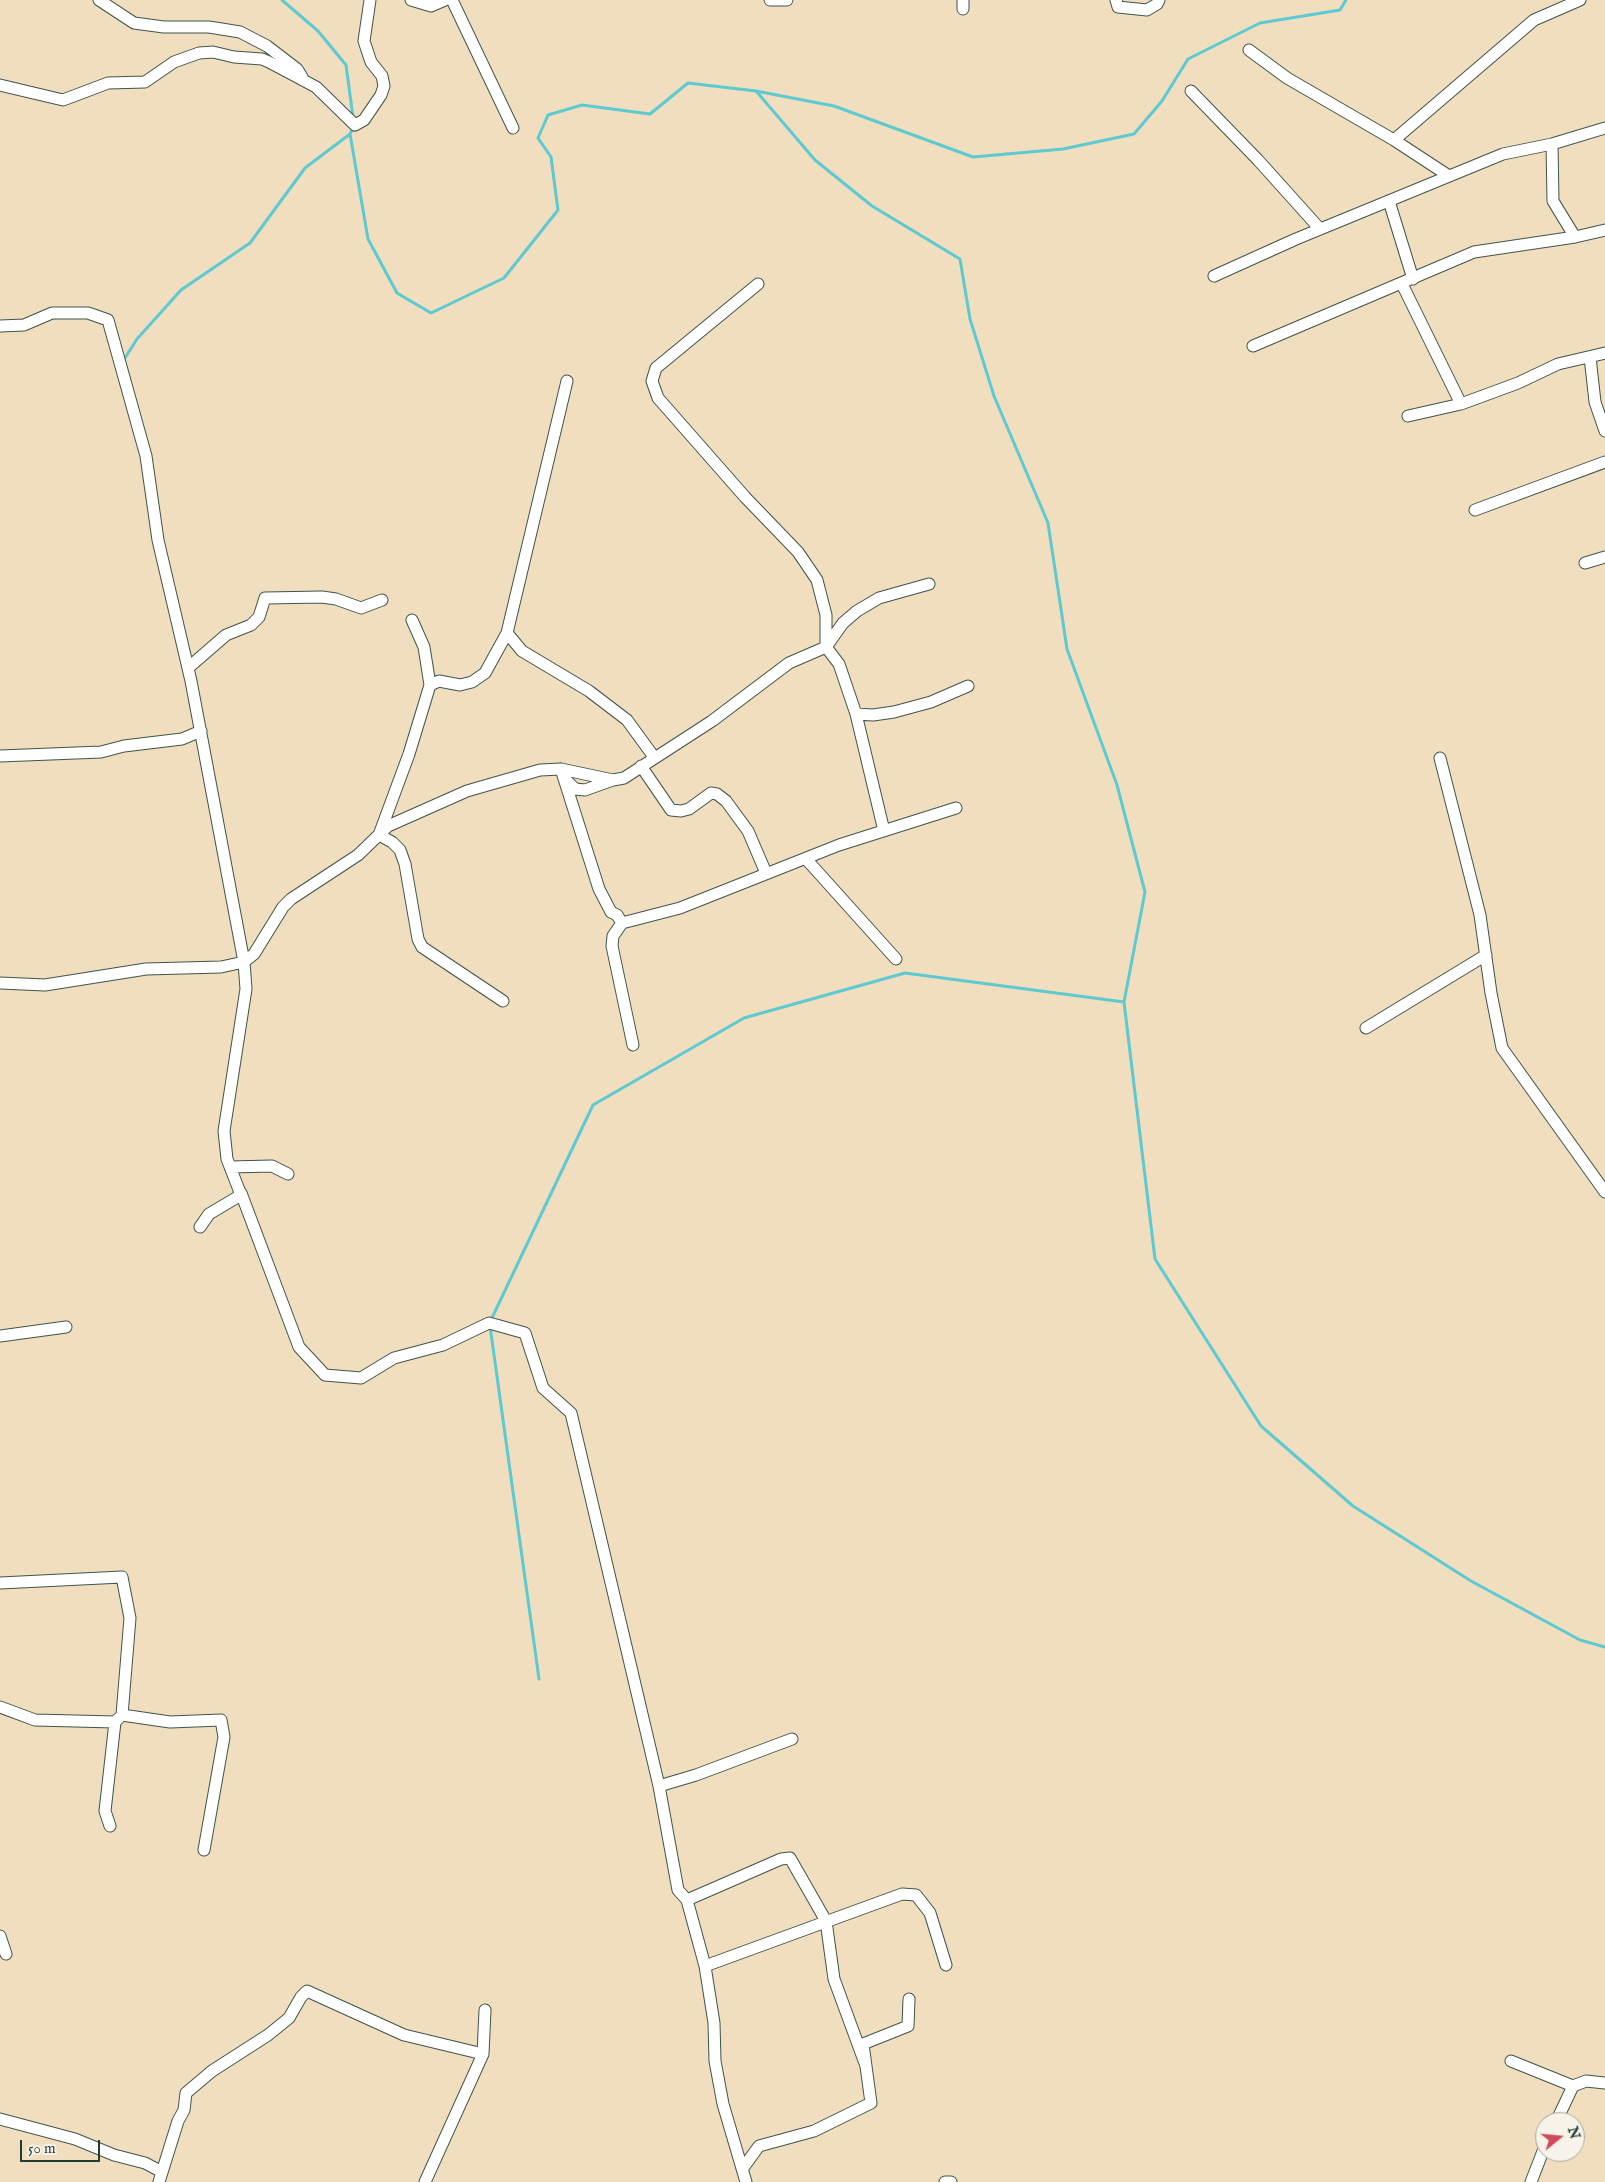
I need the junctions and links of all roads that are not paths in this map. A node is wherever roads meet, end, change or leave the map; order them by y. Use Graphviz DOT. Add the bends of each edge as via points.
graph roads {
  1 [pos="99,0"];
  2 [pos="370,0"];
  3 [pos="411,0"];
  4 [pos="445,0"];
  5 [pos="452,0"];
  6 [pos="770,0"];
  7 [pos="787,0"];
  8 [pos="1116,0"];
  9 [pos="1159,0"];
  10 [pos="1580,0"];
  11 [pos="1249,50"];
  12 [pos="306,82"];
  13 [pos="0,85"];
  14 [pos="1191,92"];
  15 [pos="513,128"];
  16 [pos="1605,128"];
  17 [pos="1394,140"];
  18 [pos="1552,144"];
  19 [pos="1449,176"];
  20 [pos="1390,201"];
  21 [pos="1320,229"];
  22 [pos="1605,230"];
  23 [pos="1575,237"];
  24 [pos="1214,276"];
  25 [pos="1412,279"];
  26 [pos="758,284"];
  27 [pos="1402,284"];
  28 [pos="0,326"];
  29 [pos="1253,346"];
  30 [pos="1605,353"];
  31 [pos="1590,357"];
  32 [pos="567,381"];
  33 [pos="1461,404"];
  34 [pos="1408,416"];
  35 [pos="1605,431"];
  36 [pos="1605,462"];
  37 [pos="1475,510"];
  38 [pos="1605,557"];
  39 [pos="1585,563"];
  40 [pos="929,584"];
  41 [pos="382,600"];
  42 [pos="412,620"];
  43 [pos="507,633"];
  44 [pos="826,647"];
  45 [pos="188,668"];
  46 [pos="430,685"];
  47 [pos="968,686"];
  48 [pos="856,714"];
  49 [pos="201,732"];
  50 [pos="0,756"];
  51 [pos="654,757"];
  52 [pos="1440,758"];
  53 [pos="641,766"];
  54 [pos="563,774"];
  55 [pos="613,780"];
  56 [pos="956,808"];
  57 [pos="884,831"];
  58 [pos="379,834"];
  59 [pos="807,860"];
  60 [pos="766,873"];
  61 [pos="622,923"];
  62 [pos="1486,955"];
  63 [pos="896,959"];
  64 [pos="244,962"];
  65 [pos="0,983"];
  66 [pos="503,1002"];
  67 [pos="1366,1028"];
  68 [pos="634,1045"];
  69 [pos="230,1167"];
  70 [pos="288,1174"];
  71 [pos="1605,1192"];
  72 [pos="241,1193"];
  73 [pos="200,1227"];
  74 [pos="66,1327"];
  75 [pos="0,1336"];
  76 [pos="0,1584"];
  77 [pos="0,1707"];
  78 [pos="118,1718"];
  79 [pos="792,1739"];
  80 [pos="659,1786"];
  81 [pos="110,1826"];
  82 [pos="204,1850"];
  83 [pos="687,1900"];
  84 [pos="826,1921"];
  85 [pos="0,1936"];
  86 [pos="6,1954"];
  87 [pos="946,1965"];
  88 [pos="705,1966"];
  89 [pos="909,1999"];
  90 [pos="485,2010"];
  91 [pos="483,2054"];
  92 [pos="1511,2061"];
  93 [pos="866,2066"];
  94 [pos="1605,2083"];
  95 [pos="1573,2086"];
  96 [pos="1561,2112"];
  97 [pos="0,2118"];
  98 [pos="1539,2162"];
  99 [pos="743,2168"];
  100 [pos="161,2177"];
  101 [pos="425,2182"];
  102 [pos="746,2182"];
  103 [pos="944,2182"];
  104 [pos="951,2182"];
  105 [pos="1532,2182"];
  1 -- 12 [label="street" via="134,23 240,32 267,46 297,70"];
  2 -- 12 [label="street" via="364,41 384,86 364,120 354,125 326,95"];
  3 -- 4 [label="street" via="431,6"];
  5 -- 15 [label="street"];
  6 -- 7 [label="street"];
  8 -- 9 [label="street" via="1118,7 1127,10 1147,10"];
  10 -- 17 [label="street" via="1534,20"];
  11 -- 17 [label="street" via="1287,78"];
  12 -- 13 [label="street" via="262,59 213,52 199,53 174,62 145,82 108,83 63,100"];
  14 -- 21 [label="street"];
  16 -- 18 [label="street"];
  17 -- 19 [label="street"];
  18 -- 19 [label="street" via="1503,154"];
  18 -- 23 [label="street" via="1553,201"];
  19 -- 20 [label="street"];
  20 -- 21 [label="street"];
  20 -- 25 [label="street"];
  21 -- 24 [label="street"];
  22 -- 23 [label="street"];
  23 -- 25 [label="street" via="1474,252"];
  25 -- 27 [label="street"];
  26 -- 44 [label="street" via="656,368 652,381 658,398 798,552 817,580 826,615"];
  27 -- 29 [label="street"];
  27 -- 33 [label="street"];
  28 -- 45 [label="street" via="24,325 52,313 88,313 108,320 146,456 158,540"];
  30 -- 31 [label="street"];
  31 -- 33 [label="street" via="1542,370 1518,383"];
  31 -- 35 [label="street" via="1595,402"];
  32 -- 43 [label="street"];
  33 -- 34 [label="street"];
  36 -- 37 [label="street"];
  38 -- 39 [label="street"];
  40 -- 44 [label="street" via="880,598 857,611 843,623"];
  41 -- 45 [label="street" via="361,608 329,598 265,598 259,617 251,625 226,635"];
  42 -- 46 [label="street" via="424,647"];
  43 -- 46 [label="street" via="485,673 472,682 460,685 439,681"];
  43 -- 51 [label="street" via="522,651 589,691 626,720"];
  44 -- 48 [label="street" via="839,664"];
  44 -- 51 [label="street" via="789,664 712,721"];
  45 -- 49 [label="street"];
  46 -- 58 [label="street" via="410,754"];
  47 -- 48 [label="street" via="931,702 894,712"];
  48 -- 57 [label="street"];
  49 -- 50 [label="street" via="182,739 100,752"];
  49 -- 64 [label="street"];
  51 -- 53 [label="street"];
  52 -- 62 [label="street" via="1480,915"];
  53 -- 55 [label="street" via="624,778"];
  53 -- 60 [label="street" via="671,810 689,809 711,794 722,798 748,831"];
  54 -- 55 [label="street"];
  54 -- 55 [label="street" via="575,788 585,790"];
  54 -- 58 [label="street" via="540,770 467,791 394,823"];
  54 -- 61 [label="street" via="598,889 611,912 617,914"];
  56 -- 57 [label="street"];
  57 -- 59 [label="street" via="839,845"];
  58 -- 64 [label="street" via="358,855 291,899 254,954"];
  58 -- 66 [label="street" via="400,850 422,946"];
  59 -- 60 [label="street"];
  59 -- 63 [label="street"];
  60 -- 61 [label="street" via="680,908"];
  61 -- 68 [label="street" via="613,936 612,946"];
  62 -- 67 [label="street"];
  62 -- 71 [label="street" via="1502,1048"];
  64 -- 65 [label="street" via="221,967 146,969 45,985"];
  64 -- 69 [label="street" via="246,1004 224,1131"];
  69 -- 70 [label="street" via="272,1166"];
  69 -- 72 [label="street"];
  72 -- 73 [label="street" via="209,1214"];
  72 -- 80 [label="street" via="299,1347 325,1375 361,1378 394,1358 443,1345 489,1323 525,1333 542,1388 571,1413"];
  74 -- 75 [label="street"];
  76 -- 78 [label="street" via="122,1577 130,1618"];
  77 -- 78 [label="street" via="35,1720"];
  78 -- 81 [label="street" via="105,1811"];
  78 -- 82 [label="street" via="170,1722 221,1720 224,1737"];
  79 -- 80 [label="street"];
  80 -- 83 [label="street" via="678,1890"];
  83 -- 84 [label="street" via="790,1858"];
  83 -- 88 [label="street"];
  84 -- 87 [label="street" via="902,1894 916,1895 930,1912"];
  84 -- 88 [label="street"];
  84 -- 93 [label="street" via="834,1979"];
  85 -- 86 [label="street"];
  88 -- 99 [label="street" via="721,2095"];
  89 -- 93 [label="street" via="908,2026 863,2044"];
  90 -- 91 [label="street"];
  91 -- 100 [label="street" via="404,2035 307,1991 289,2018 186,2093 184,2110"];
  91 -- 101 [label="street"];
  92 -- 95 [label="street"];
  93 -- 99 [label="street" via="871,2103 814,2131 759,2146"];
  94 -- 95 [label="street" via="1586,2081"];
  95 -- 96 [label="street"];
  97 -- 100 [label="street" via="145,2163"];
  98 -- 105 [label="street"];
  99 -- 102 [label="street"];
  103 -- 104 [label="street"];
}
